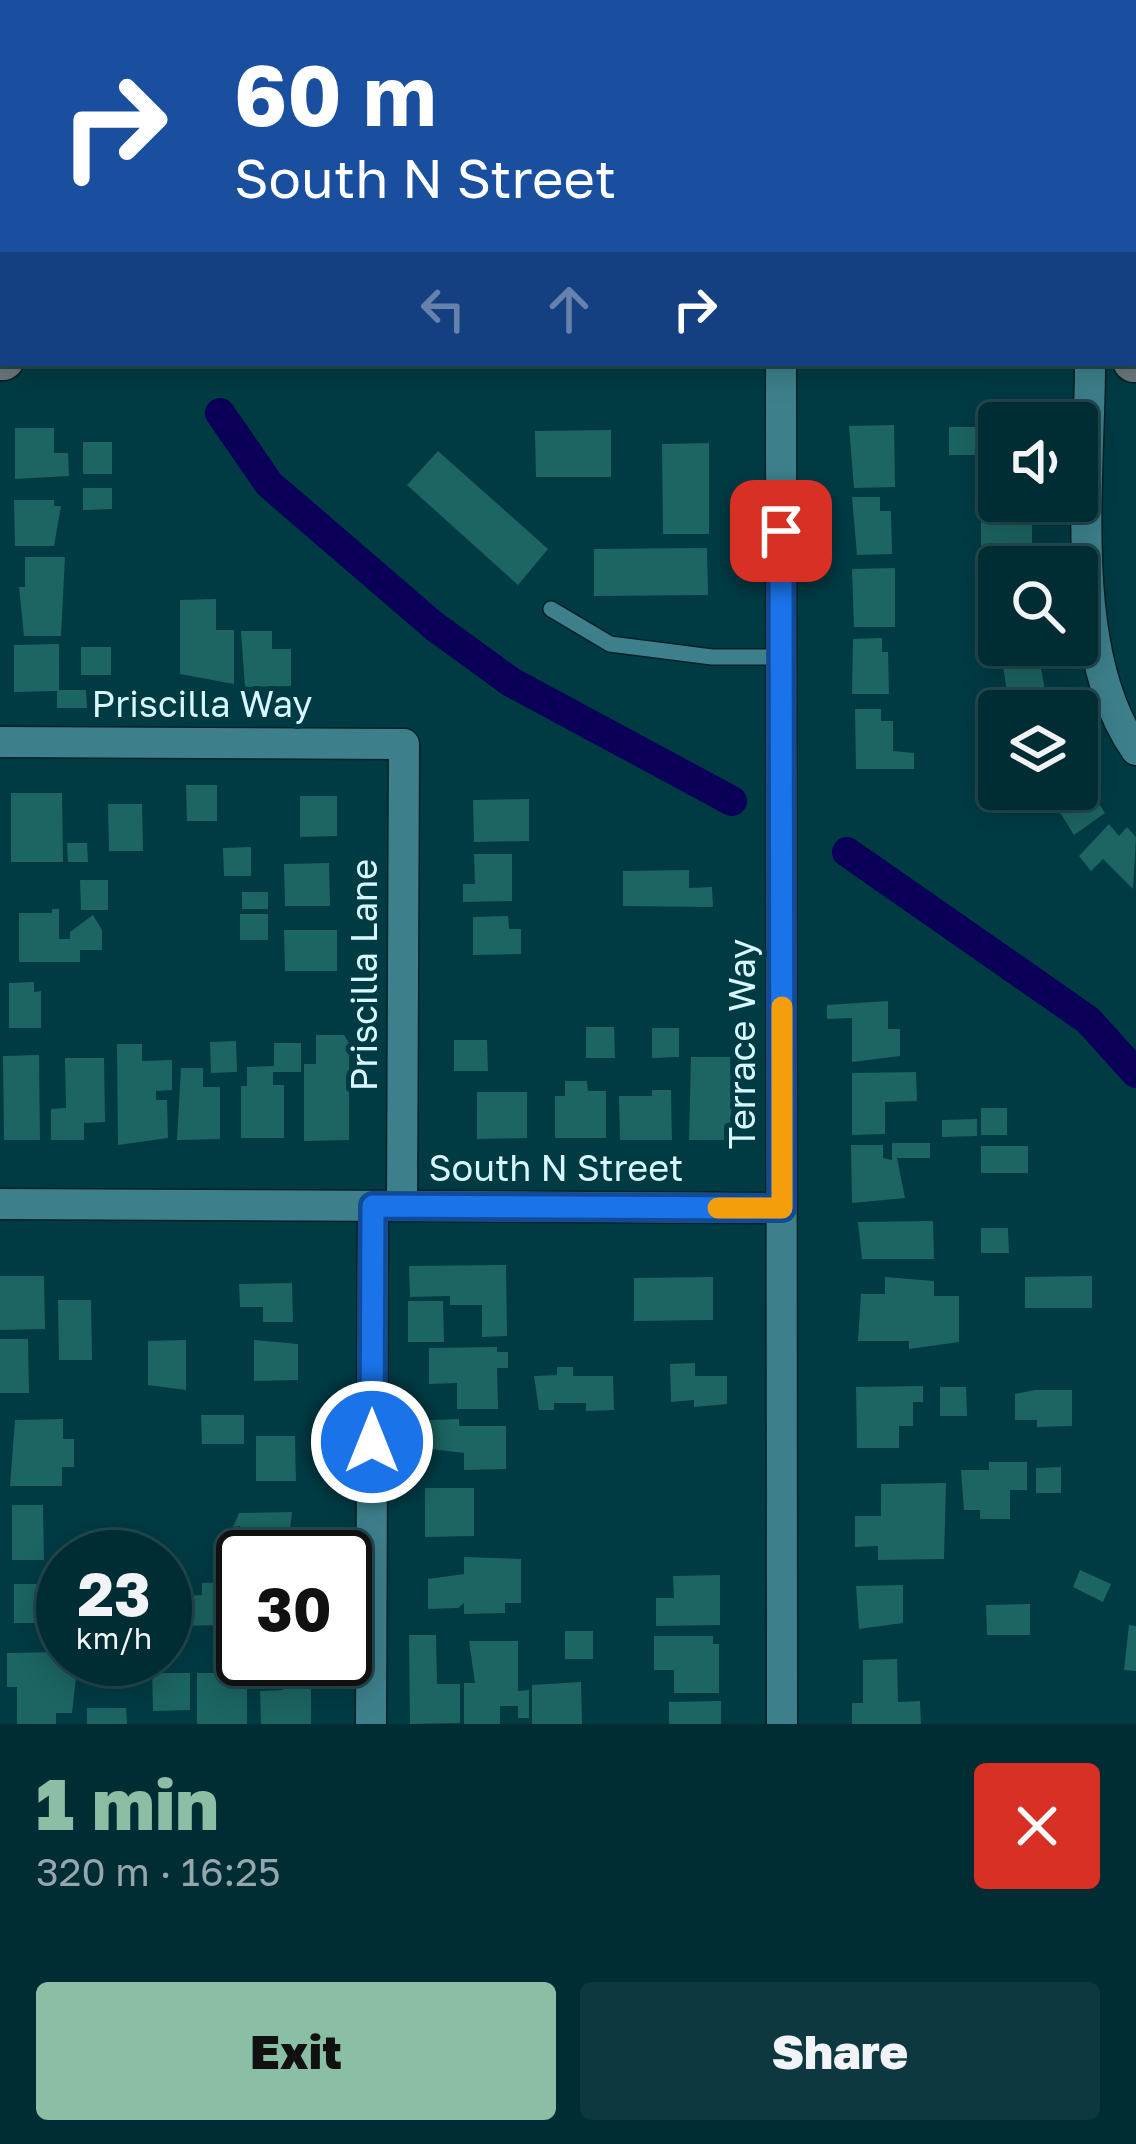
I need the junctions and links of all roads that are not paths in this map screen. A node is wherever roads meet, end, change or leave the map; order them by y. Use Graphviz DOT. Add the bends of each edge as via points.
graph roads {
  1 [pos="781,366"];
  2 [pos="1090,366"];
  3 [pos="551,609"];
  4 [pos="782,657"];
  5 [pos="0,742"];
  6 [pos="404,744"];
  7 [pos="1136,750"];
  8 [pos="0,1204"];
  9 [pos="388,1206"];
  10 [pos="782,1208"];
  11 [pos="371,1724"];
  12 [pos="782,1724"];
  1 -- 4 [label="street, Terrace Way"];
  2 -- 7 [label="street" via="1091,628 1111,705"];
  3 -- 4 [label="lane" via="610,644"];
  4 -- 10 [label="street, Terrace Way"];
  5 -- 6 [label="street, Priscilla Way"];
  6 -- 9 [label="street, Priscilla Lane"];
  8 -- 9 [label="street, South N Street"];
  9 -- 10 [label="street, South N Street"];
  9 -- 11 [label="street, Priscilla Lane"];
  10 -- 12 [label="street, Terrace Way"];
}
